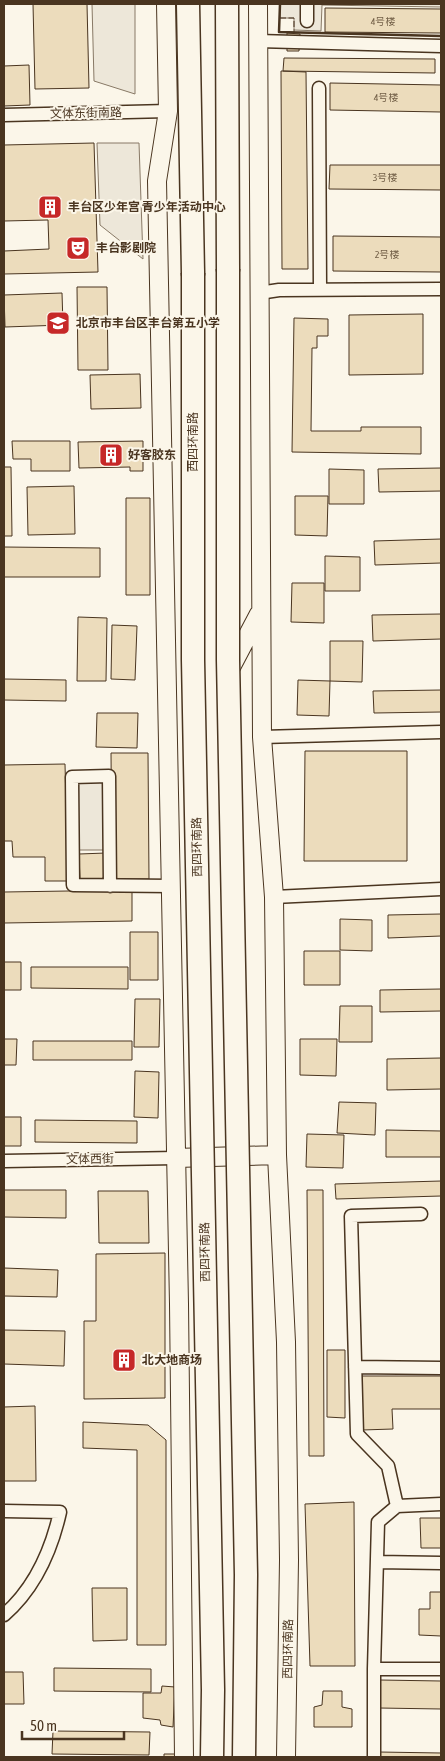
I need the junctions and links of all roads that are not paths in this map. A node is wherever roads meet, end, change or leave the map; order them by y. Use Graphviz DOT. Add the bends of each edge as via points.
graph roads {
  1 [pos="166,4"];
  2 [pos="188,4"];
  3 [pos="227,4"];
  4 [pos="258,4"];
  5 [pos="307,4"];
  6 [pos="306,21"];
  7 [pos="258,41"];
  8 [pos="441,46"];
  9 [pos="319,88"];
  10 [pos="168,112"];
  11 [pos="4,115"];
  12 [pos="320,289"];
  13 [pos="441,289"];
  14 [pos="259,293"];
  15 [pos="260,612"];
  16 [pos="167,614"];
  17 [pos="441,732"];
  18 [pos="262,737"];
  19 [pos="110,886"];
  20 [pos="172,886"];
  21 [pos="441,889"];
  22 [pos="274,897"];
  23 [pos="235,1013"];
  24 [pos="277,1155"];
  25 [pos="238,1157"];
  26 [pos="176,1158"];
  27 [pos="203,1158"];
  28 [pos="4,1161"];
  29 [pos="421,1214"];
  30 [pos="355,1367"];
  31 [pos="441,1368"];
  32 [pos="441,1504"];
  33 [pos="397,1506"];
  34 [pos="4,1510"];
  35 [pos="377,1562"];
  36 [pos="441,1563"];
  37 [pos="4,1615"];
  38 [pos="246,1651"];
  39 [pos="374,1669"];
  40 [pos="441,1669"];
  41 [pos="213,1690"];
  42 [pos="212,1728"];
  43 [pos="184,1757"];
  44 [pos="212,1757"];
  45 [pos="244,1757"];
  46 [pos="286,1757"];
  47 [pos="374,1757"];
  1 -- 10 [label="street, 西四环南路"];
  2 -- 41 [label="highway, 西四环南路, bridge" via="193,274 193,670"];
  3 -- 23 [label="highway, 西四环南路, bridge" via="228,660"];
  4 -- 7 [label="street, 西四环南路"];
  5 -- 6 [label="street"];
  7 -- 8 [label="street"];
  7 -- 14 [label="street, 西四环南路"];
  9 -- 12 [label="street"];
  10 -- 11 [label="street, 文体东街南路"];
  10 -- 16 [label="street, 西四环南路" via="157,181"];
  12 -- 13 [label="street"];
  12 -- 14 [label="street"];
  14 -- 15 [label="street, 西四环南路"];
  15 -- 18 [label="street, 西四环南路"];
  15 -- 23 [label="street, 西四环南路" via="228,672"];
  16 -- 20 [label="street, 西四环南路"];
  16 -- 27 [label="street, 西四环南路" via="193,672"];
  17 -- 18 [label="street"];
  18 -- 22 [label="street, 西四环南路"];
  19 -- 19 [label="street" via="74,885 72,777 109,776"];
  19 -- 20 [label="street"];
  20 -- 26 [label="street, 西四环南路"];
  21 -- 22 [label="street"];
  22 -- 24 [label="street, 西四环南路"];
  23 -- 25 [label="street, 西四环南路"];
  23 -- 38 [label="highway, 西四环南路, bridge"];
  24 -- 25 [label="street"];
  24 -- 46 [label="street, 西四环南路" via="286,1342 289,1531"];
  25 -- 27 [label="street"];
  25 -- 38 [label="street, 西四环南路"];
  26 -- 27 [label="street"];
  26 -- 28 [label="street, 文体西街"];
  26 -- 43 [label="street, 西四环南路"];
  27 -- 41 [label="street, 西四环南路"];
  29 -- 30 [label="street" via="350,1216"];
  30 -- 31 [label="street"];
  30 -- 33 [label="street" via="357,1434 388,1466"];
  32 -- 33 [label="street"];
  33 -- 35 [label="street" via="378,1522"];
  34 -- 37 [label="street" via="60,1512 45,1562 21,1600"];
  35 -- 36 [label="street"];
  35 -- 39 [label="street"];
  38 -- 45 [label="street, 西四环南路"];
  39 -- 40 [label="street"];
  39 -- 47 [label="street"];
  41 -- 42 [label="street, 西四环南路"];
  42 -- 44 [label="highway, 西四环南路, bridge"];
}
